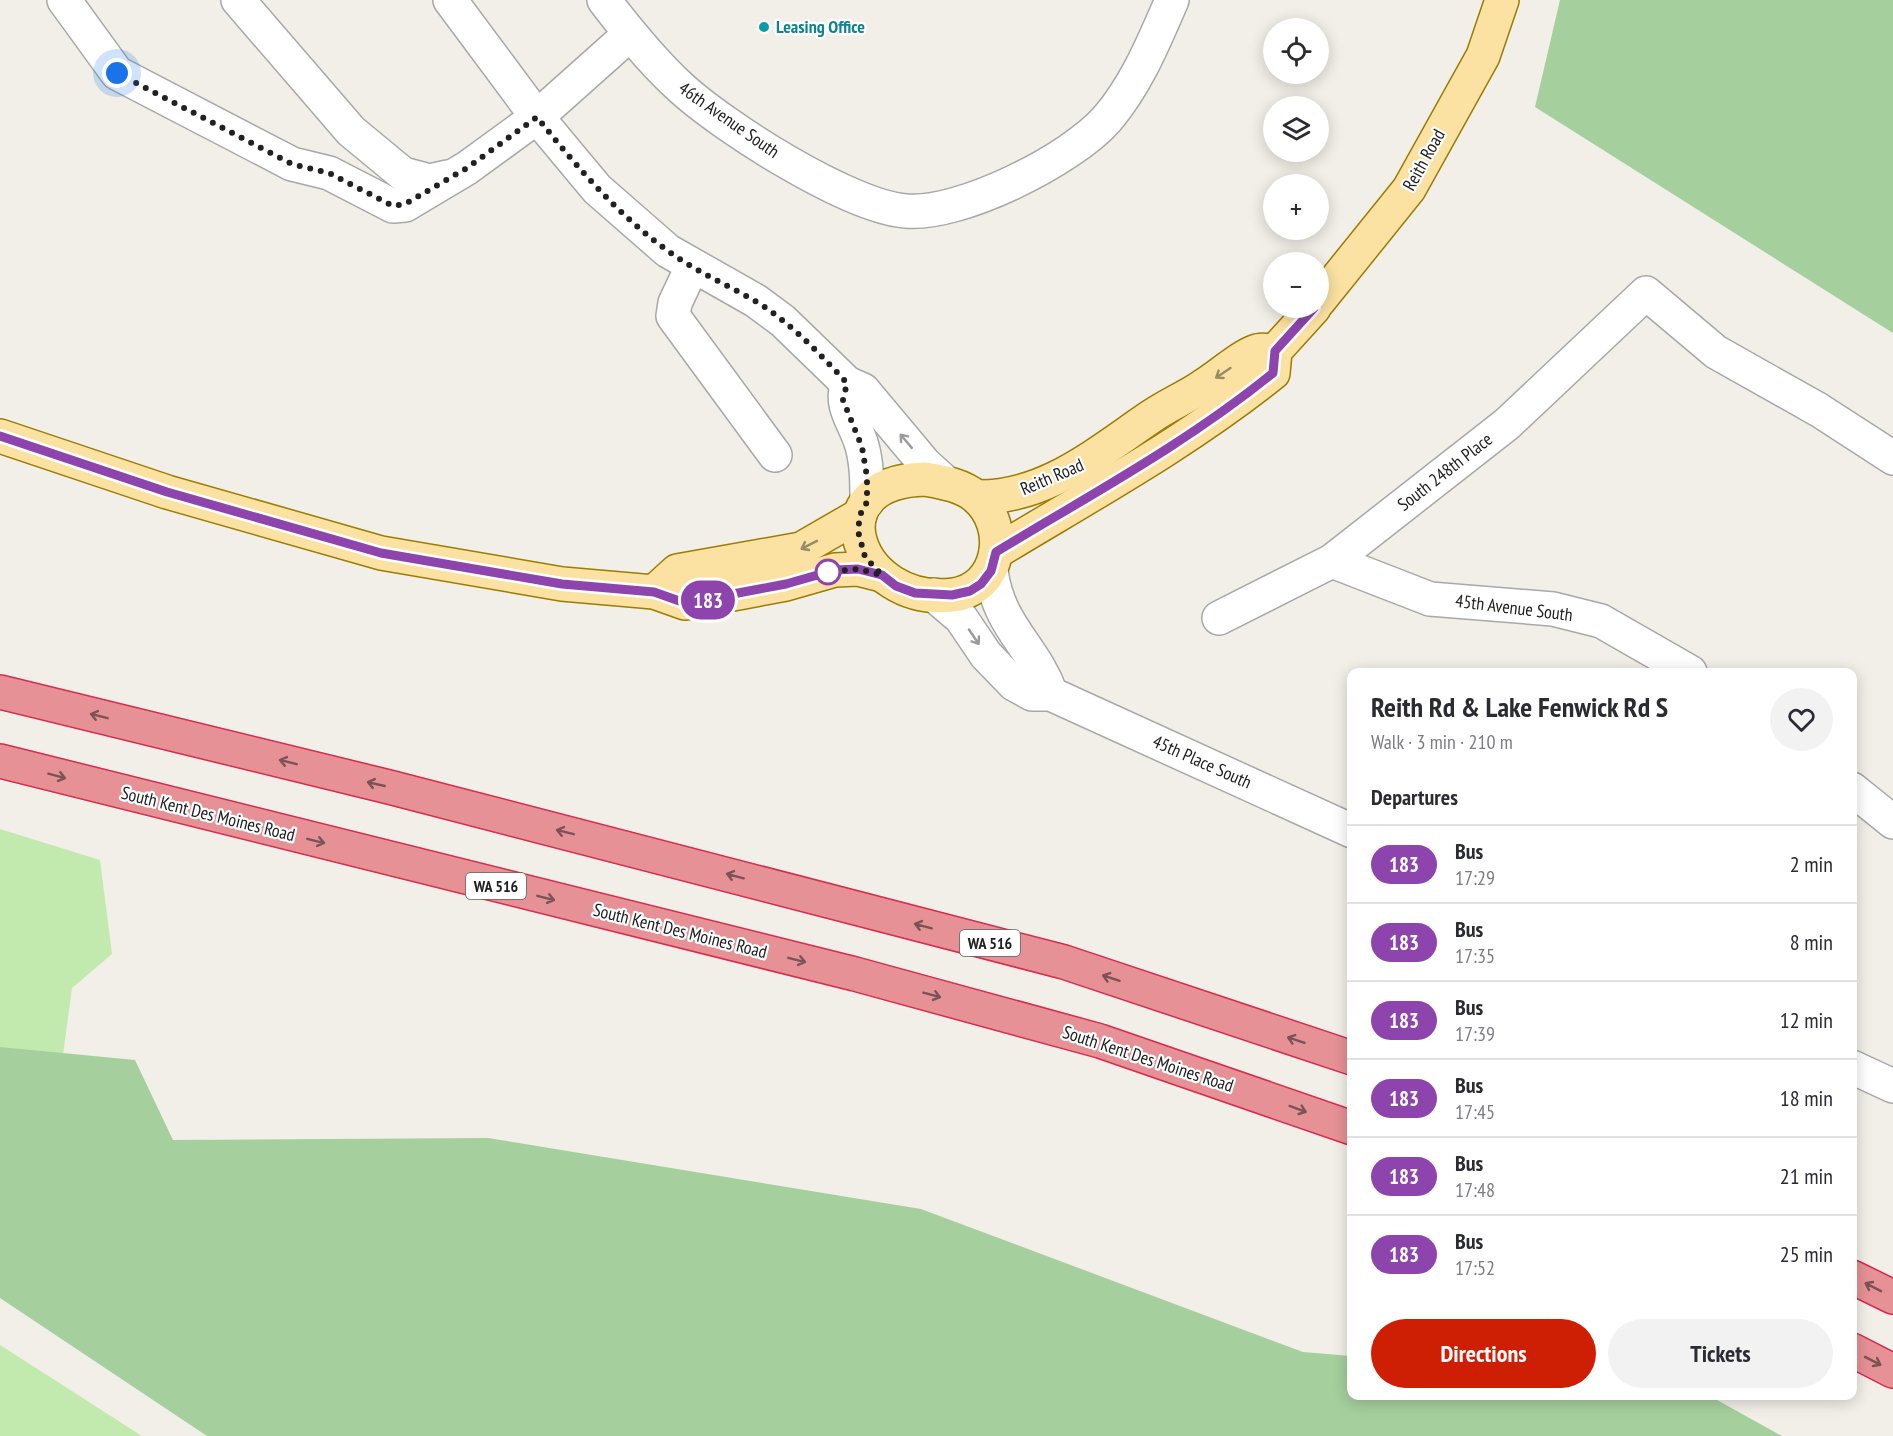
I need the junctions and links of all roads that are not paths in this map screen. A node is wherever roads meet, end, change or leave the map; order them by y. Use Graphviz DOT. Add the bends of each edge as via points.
graph roads {
  1 [pos="64,0"];
  2 [pos="238,0"];
  3 [pos="450,0"];
  4 [pos="604,0"];
  5 [pos="1172,0"];
  6 [pos="1502,0"];
  7 [pos="630,34"];
  8 [pos="537,117"];
  9 [pos="447,177"];
  10 [pos="692,267"];
  11 [pos="1329,288"];
  12 [pos="1305,318"];
  13 [pos="1275,351"];
  14 [pos="847,383"];
  15 [pos="0,436"];
  16 [pos="775,455"];
  17 [pos="1893,458"];
  18 [pos="946,483"];
  19 [pos="977,497"];
  20 [pos="863,509"];
  21 [pos="1332,561"];
  22 [pos="994,562"];
  23 [pos="882,575"];
  24 [pos="654,592"];
  25 [pos="934,595"];
  26 [pos="1219,618"];
  27 [pos="1683,668"];
  28 [pos="0,692"];
  29 [pos="1051,694"];
  30 [pos="0,761"];
  31 [pos="1857,793"];
  32 [pos="1893,822"];
  33 [pos="1347,829"];
  34 [pos="1347,1056"];
  35 [pos="1857,1069"];
  36 [pos="1893,1086"];
  37 [pos="1347,1126"];
  38 [pos="1857,1279"];
  39 [pos="1893,1297"];
  40 [pos="1857,1353"];
  41 [pos="1893,1371"];
  1 -- 9 [label="street" via="117,73 292,164 329,173 393,206 405,204"];
  2 -- 9 [label="street" via="360,138 403,174 429,181"];
  3 -- 8 [label="street"];
  4 -- 7 [label="street, 46th Avenue South"];
  5 -- 7 [label="street, 46th Avenue South" via="1146,59 1106,120 1048,163 976,198 928,212 884,208 840,190 758,143 680,87"];
  6 -- 11 [label="main road, Reith Road" via="1483,56 1409,189"];
  7 -- 8 [label="street"];
  8 -- 9 [label="street" via="467,168"];
  8 -- 10 [label="street" via="597,189"];
  10 -- 14 [label="street" via="756,301 783,321"];
  10 -- 16 [label="street" via="673,316"];
  12 -- 13 [label="main road, Reith Road"];
  13 -- 19 [label="main road, Reith Road, one-way" via="1257,350 1085,464 1056,479 1023,492"];
  13 -- 22 [label="main road, Reith Road" via="1273,373 1225,412"];
  18 -- 14 [label="street, one-way" via="925,464 863,390"];
  14 -- 20 [label="street" via="843,400 862,447 867,477"];
  15 -- 24 [label="main road, Reith Road" via="167,492 381,553 562,584"];
  17 -- 21 [label="street, South 248th Place" via="1819,410 1716,352 1646,293 1507,424"];
  18 -- 19 [label="main road, Reith Road"];
  18 -- 20 [label="main road, Reith Road" via="903,480 879,489"];
  19 -- 22 [label="main road" via="997,532"];
  20 -- 23 [label="main road, Reith Road" via="858,531 865,557"];
  20 -- 24 [label="main road, Reith Road, one-way" via="801,549 676,571"];
  21 -- 26 [label="street, South 248th Place"];
  21 -- 27 [label="street, 45th Avenue South" via="1430,599 1553,609 1601,621"];
  22 -- 25 [label="main road, Reith Road" via="981,584 970,591"];
  22 -- 29 [label="street" via="994,595 1044,675"];
  23 -- 24 [label="main road, Reith Road" via="858,569 835,570 685,603"];
  23 -- 25 [label="main road, Reith Road" via="896,586"];
  25 -- 29 [label="street, 45th Place South, one-way" via="961,618 986,655 1014,684 1032,694"];
  34 -- 28 [label="highway, WA 516, one-way" via="1064,963 389,787"];
  29 -- 33 [label="street, 45th Place South"];
  30 -- 37 [label="highway, South Kent Des Moines Road / WA 516, one-way" via="867,977 1100,1041"];
  31 -- 32 [label="street"];
  35 -- 36 [label="street"];
  39 -- 38 [label="highway, one-way"];
  40 -- 41 [label="highway, one-way"];
}
